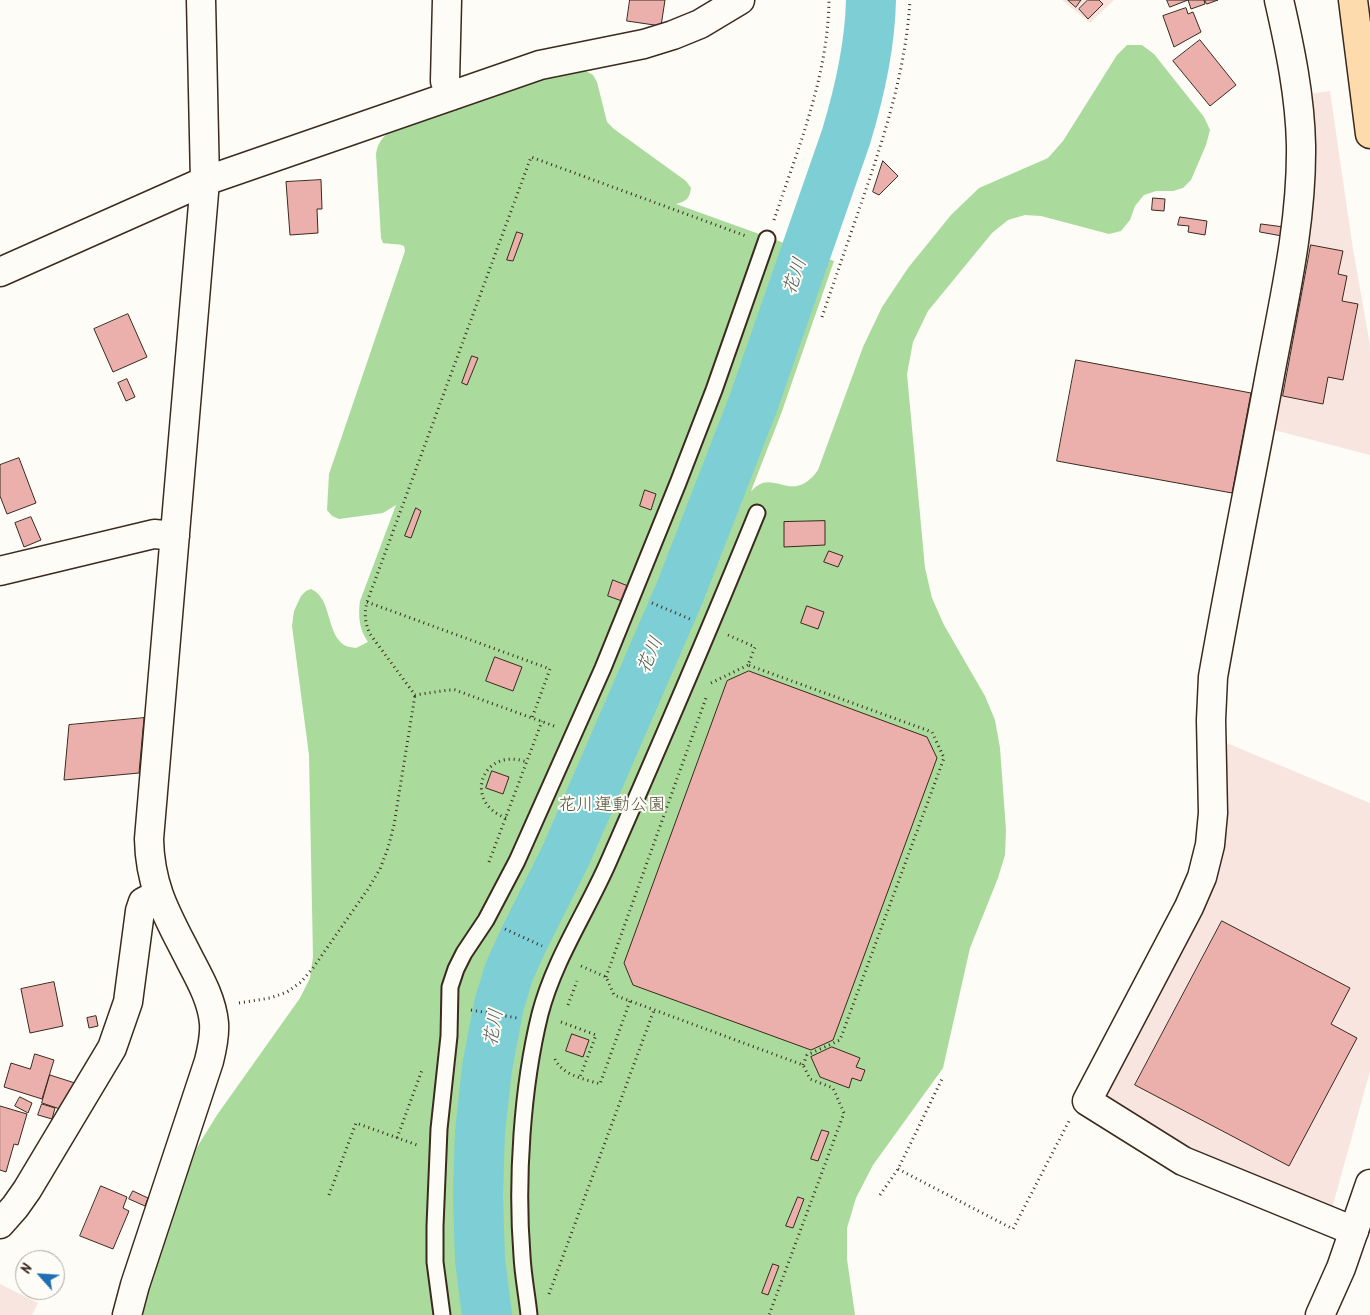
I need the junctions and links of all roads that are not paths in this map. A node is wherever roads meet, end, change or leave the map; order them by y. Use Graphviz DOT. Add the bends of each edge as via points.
graph roads {
  1 [pos="201,0"];
  2 [pos="447,0"];
  3 [pos="740,0"];
  4 [pos="1280,0"];
  5 [pos="1354,0"];
  6 [pos="451,96"];
  7 [pos="1370,134"];
  8 [pos="205,182"];
  9 [pos="766,241"];
  10 [pos="0,272"];
  11 [pos="756,513"];
  12 [pos="175,536"];
  13 [pos="0,571"];
  14 [pos="158,894"];
  15 [pos="1370,1184"];
  16 [pos="0,1224"];
  17 [pos="1354,1232"];
  18 [pos="126,1315"];
  19 [pos="442,1315"];
  20 [pos="529,1315"];
  21 [pos="1320,1315"];
  1 -- 8 [label="street"];
  2 -- 6 [label="street" via="446,81"];
  3 -- 6 [label="street" via="700,24 673,35 540,66"];
  4 -- 17 [label="street" via="1299,105 1301,145 1297,225 1213,677 1210,845 1202,877 1189,907 1087,1101 1183,1161"];
  5 -- 7 [label="main road"];
  6 -- 8 [label="street"];
  8 -- 10 [label="street"];
  8 -- 12 [label="street"];
  9 -- 19 [label="lane" via="714,390 607,659 528,837 486,920 464,953 450,987 434,1226"];
  11 -- 20 [label="lane" via="604,872 551,979 540,1015 522,1135 522,1256"];
  12 -- 13 [label="street" via="154,534"];
  12 -- 14 [label="street" via="149,839 149,861"];
  14 -- 16 [label="street" via="143,902 140,911 128,1002 112,1048 27,1190"];
  14 -- 18 [label="street" via="212,1008 213,1042"];
  15 -- 17 [label="street"];
  17 -- 21 [label="street"];
}
